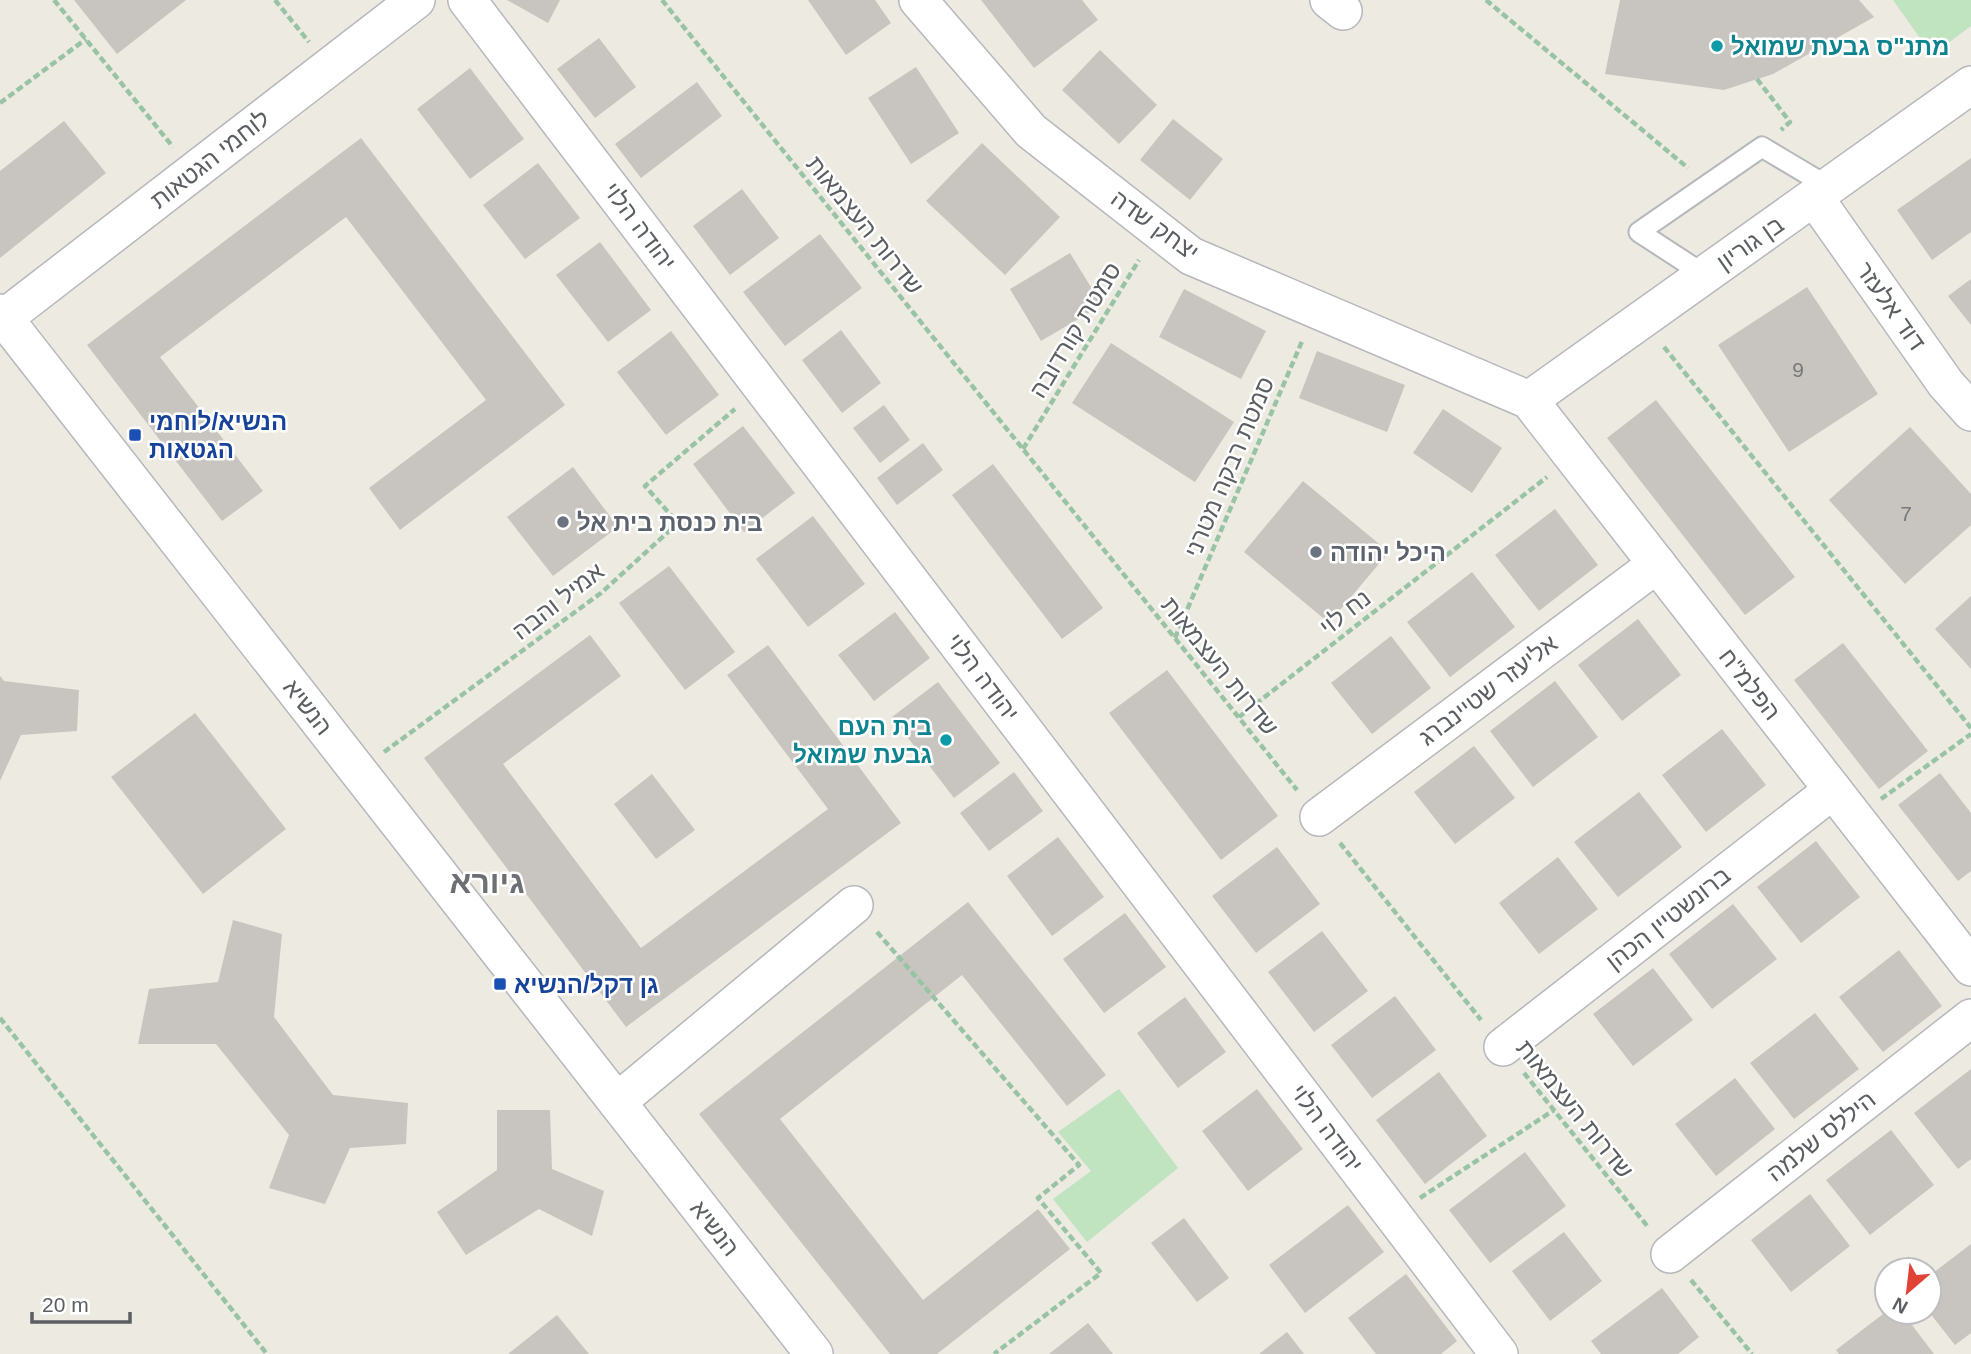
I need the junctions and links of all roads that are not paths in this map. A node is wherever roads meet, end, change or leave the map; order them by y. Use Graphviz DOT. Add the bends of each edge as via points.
graph roads {
  1 [pos="416,0"];
  2 [pos="467,0"];
  3 [pos="918,0"];
  4 [pos="1971,85"];
  5 [pos="1821,192"];
  6 [pos="1704,275"];
  7 [pos="2,316"];
  8 [pos="1529,400"];
  9 [pos="1971,412"];
  10 [pos="1657,564"];
  11 [pos="1844,804"];
  12 [pos="1319,817"];
  13 [pos="853,905"];
  14 [pos="1971,967"];
  15 [pos="1971,1018"];
  16 [pos="1503,1047"];
  17 [pos="617,1102"];
  18 [pos="1670,1254"];
  19 [pos="814,1354"];
  20 [pos="1499,1354"];
  1 -- 7 [label="street, לוחמי הגטאות"];
  2 -- 20 [label="street, יהודה הלוי"];
  3 -- 8 [label="street, יצחק שדה" via="1031,131 1191,256"];
  4 -- 5 [label="street, בן גוריון"];
  5 -- 6 [label="street, בן גוריון"];
  5 -- 6 [label="lane" via="1762,147 1639,232"];
  5 -- 9 [label="street, דוד אלעזר" via="1946,384"];
  6 -- 8 [label="street, בן גוריון"];
  7 -- 17 [label="street, הנשיא"];
  8 -- 10 [label="street, הפלמ\"ח"];
  10 -- 11 [label="street, הפלמ\"ח"];
  10 -- 12 [label="street, אליעזר שטיינברג"];
  11 -- 14 [label="street, הפלמ\"ח"];
  11 -- 16 [label="street, ברונשטיין הכהן"];
  13 -- 17 [label="street"];
  15 -- 18 [label="street, היללס שלמה"];
  17 -- 19 [label="street, הנשיא"];
}
